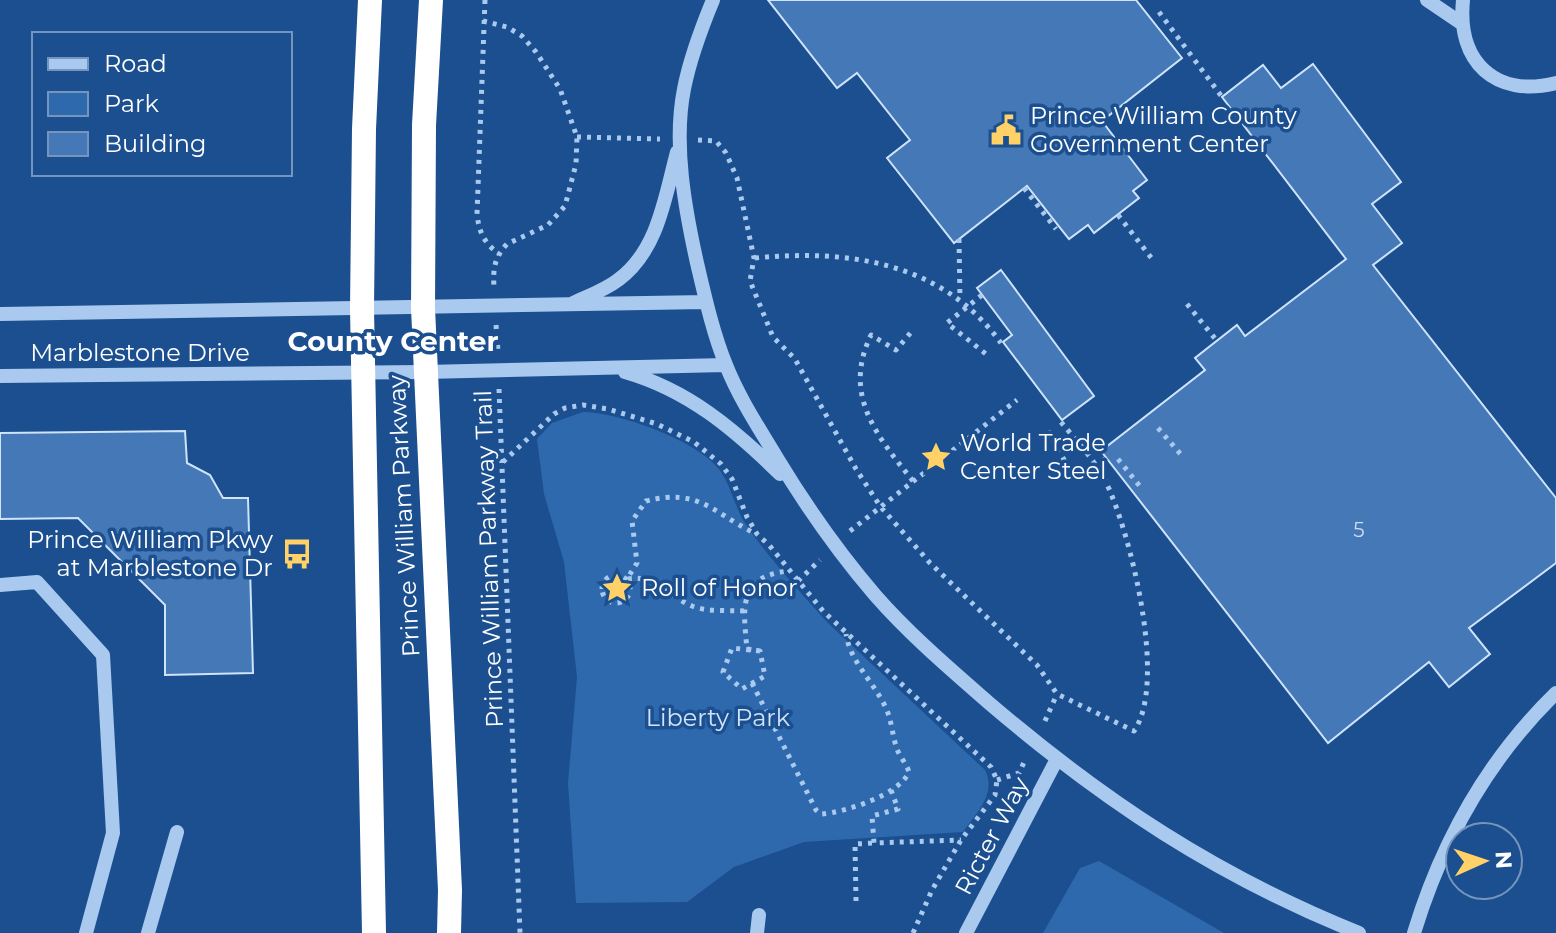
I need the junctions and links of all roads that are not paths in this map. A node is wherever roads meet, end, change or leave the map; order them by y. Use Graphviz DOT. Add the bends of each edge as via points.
graph roads {
  1 [pos="370,0"];
  2 [pos="431,0"];
  3 [pos="713,0"];
  4 [pos="1427,0"];
  5 [pos="1463,0"];
  6 [pos="1461,23"];
  7 [pos="1556,83"];
  8 [pos="681,140"];
  9 [pos="706,302"];
  10 [pos="568,305"];
  11 [pos="423,308"];
  12 [pos="362,309"];
  13 [pos="0,314"];
  14 [pos="726,365"];
  15 [pos="589,368"];
  16 [pos="425,372"];
  17 [pos="362,373"];
  18 [pos="0,376"];
  19 [pos="797,491"];
  20 [pos="0,585"];
  21 [pos="1556,693"];
  22 [pos="1057,759"];
  23 [pos="177,832"];
  24 [pos="759,915"];
  25 [pos="86,933"];
  26 [pos="148,933"];
  27 [pos="374,933"];
  28 [pos="449,933"];
  29 [pos="757,933"];
  30 [pos="966,933"];
  31 [pos="1359,933"];
  32 [pos="1414,933"];
  1 -- 12 [label="highway, Prince William Parkway"];
  2 -- 11 [label="highway, Prince William Parkway"];
  3 -- 8 [label="street" via="683,92"];
  4 -- 6 [label="street"];
  5 -- 6 [label="street"];
  6 -- 7 [label="street" via="1475,61 1491,75 1515,87"];
  8 -- 9 [label="street" via="689,221"];
  8 -- 10 [label="street" via="655,231 641,257 617,281"];
  9 -- 10 [label="street, Marblestone Drive"];
  9 -- 14 [label="street"];
  10 -- 11 [label="street, Marblestone Drive"];
  11 -- 12 [label="street, Marblestone Drive"];
  11 -- 16 [label="highway, Prince William Parkway"];
  12 -- 13 [label="street, Marblestone Drive"];
  12 -- 17 [label="highway, Prince William Parkway"];
  14 -- 15 [label="street"];
  14 -- 19 [label="street"];
  15 -- 16 [label="street, Marblestone Drive"];
  15 -- 19 [label="street" via="650,379 701,406"];
  16 -- 17 [label="street, Marblestone Drive"];
  16 -- 28 [label="highway, Prince William Parkway"];
  17 -- 18 [label="street, Marblestone Drive"];
  17 -- 27 [label="highway, Prince William Parkway"];
  19 -- 22 [label="street" via="877,598"];
  20 -- 25 [label="street" via="37,582 103,655 113,833"];
  21 -- 32 [label="street" via="1528,720 1470,800 1444,848"];
  22 -- 30 [label="street, Ricter Way"];
  22 -- 31 [label="street" via="1213,865"];
  23 -- 26 [label="street"];
  24 -- 29 [label="street"];
}
